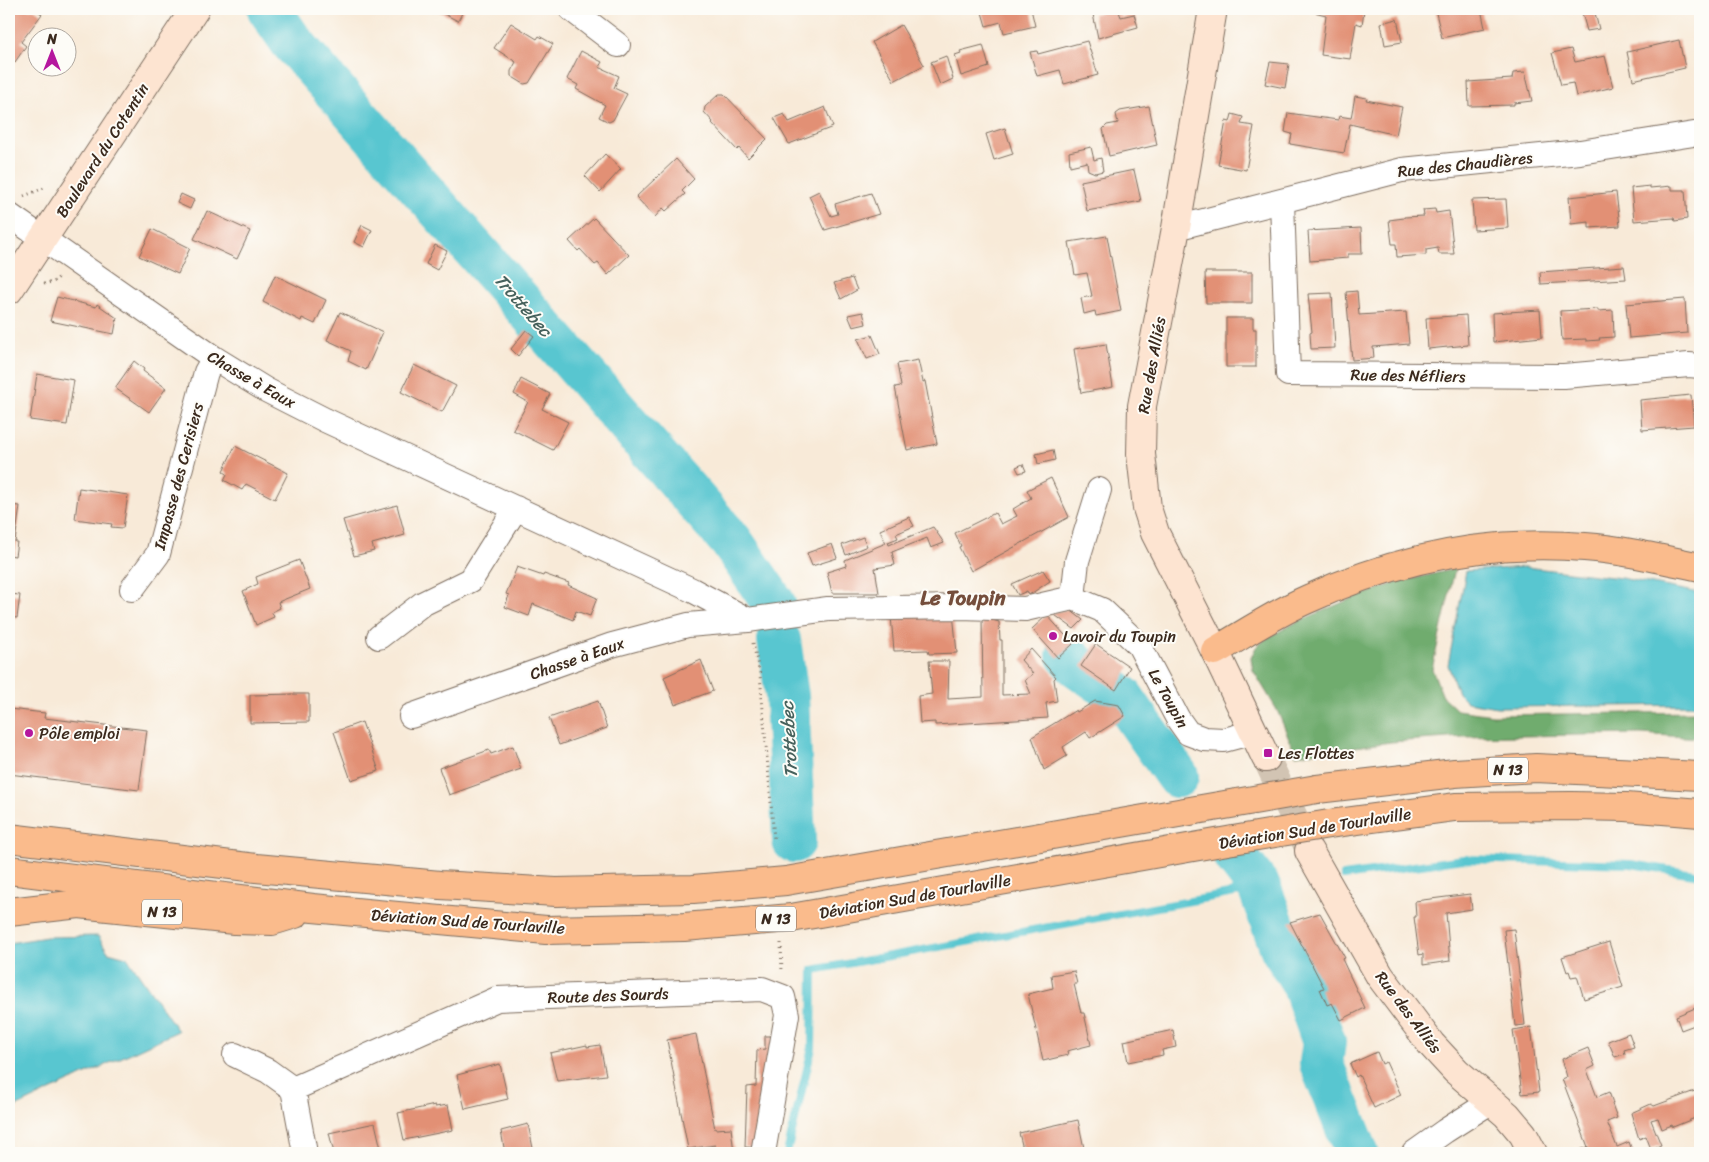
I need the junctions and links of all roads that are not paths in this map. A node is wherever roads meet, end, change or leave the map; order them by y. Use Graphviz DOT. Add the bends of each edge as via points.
graph roads {
  1 [pos="195,9"];
  2 [pos="571,9"];
  3 [pos="1213,9"];
  4 [pos="618,45"];
  5 [pos="1700,133"];
  6 [pos="1282,201"];
  7 [pos="14,207"];
  8 [pos="1176,228"];
  9 [pos="43,239"];
  10 [pos="9,290"];
  11 [pos="214,358"];
  12 [pos="1700,366"];
  13 [pos="1099,490"];
  14 [pos="516,508"];
  15 [pos="1700,567"];
  16 [pos="132,588"];
  17 [pos="1073,598"];
  18 [pos="765,617"];
  19 [pos="379,637"];
  20 [pos="1215,651"];
  21 [pos="412,716"];
  22 [pos="1254,732"];
  23 [pos="1266,758"];
  24 [pos="1700,776"];
  25 [pos="1700,813"];
  26 [pos="9,838"];
  27 [pos="1309,851"];
  28 [pos="9,870"];
  29 [pos="313,908"];
  30 [pos="9,912"];
  31 [pos="236,1055"];
  32 [pos="293,1089"];
  33 [pos="1489,1100"];
  34 [pos="305,1153"];
  35 [pos="763,1153"];
  36 [pos="1414,1153"];
  37 [pos="1533,1153"];
  1 -- 9 [label="street, Boulevard du Cotentin"];
  2 -- 4 [label="street"];
  3 -- 8 [label="street, Rue des Alliés"];
  5 -- 6 [label="street, Rue des Chaudières" via="1580,152 1402,170"];
  6 -- 8 [label="street, Rue des Chaudières"];
  6 -- 12 [label="street, Rue des Néfliers" via="1288,374 1564,376"];
  7 -- 9 [label="street, Chasse à Eaux"];
  8 -- 20 [label="street, Rue des Alliés" via="1142,406 1141,454 1152,525"];
  9 -- 10 [label="street, Boulevard du Cotentin"];
  9 -- 11 [label="street, Chasse à Eaux"];
  11 -- 14 [label="street, Chasse à Eaux" via="266,390 326,420"];
  11 -- 16 [label="street, Impasse des Cerisiers" via="206,372 158,554"];
  13 -- 17 [label="street" via="1077,561"];
  14 -- 18 [label="street, Chasse à Eaux" via="692,590"];
  14 -- 19 [label="street" via="471,580 422,604"];
  15 -- 20 [label="highway" via="1584,547 1492,548 1448,553 1351,581 1306,600"];
  17 -- 18 [label="street" via="1025,609 961,606 838,608"];
  17 -- 22 [label="street, Le Toupin" via="1102,610 1140,644 1188,733 1204,739 1224,740"];
  18 -- 21 [label="street, Chasse à Eaux" via="688,625 612,645"];
  20 -- 22 [label="street, Rue des Alliés"];
  22 -- 23 [label="street, Rue des Alliés"];
  24 -- 26 [label="highway, N 13, bridge" via="1536,768 1455,773 1317,789 786,881 693,889 556,892 440,884 256,868"];
  25 -- 29 [label="highway, Déviation Sud de Tourlaville / N 13, bridge" via="1590,806 1455,807 1328,824 791,918 684,927 546,930"];
  27 -- 33 [label="street, Rue des Alliés" via="1380,976 1431,1044"];
  28 -- 29 [label="highway, Déviation Sud de Tourlaville / N 13"];
  29 -- 30 [label="highway, N 13" via="272,921 79,904"];
  31 -- 32 [label="street" via="268,1070"];
  32 -- 34 [label="street"];
  32 -- 35 [label="street, Route des Sourds" via="497,999 762,989 783,997 787,1015"];
  33 -- 36 [label="street"];
  33 -- 37 [label="street, Rue des Alliés" via="1523,1134"];
}
